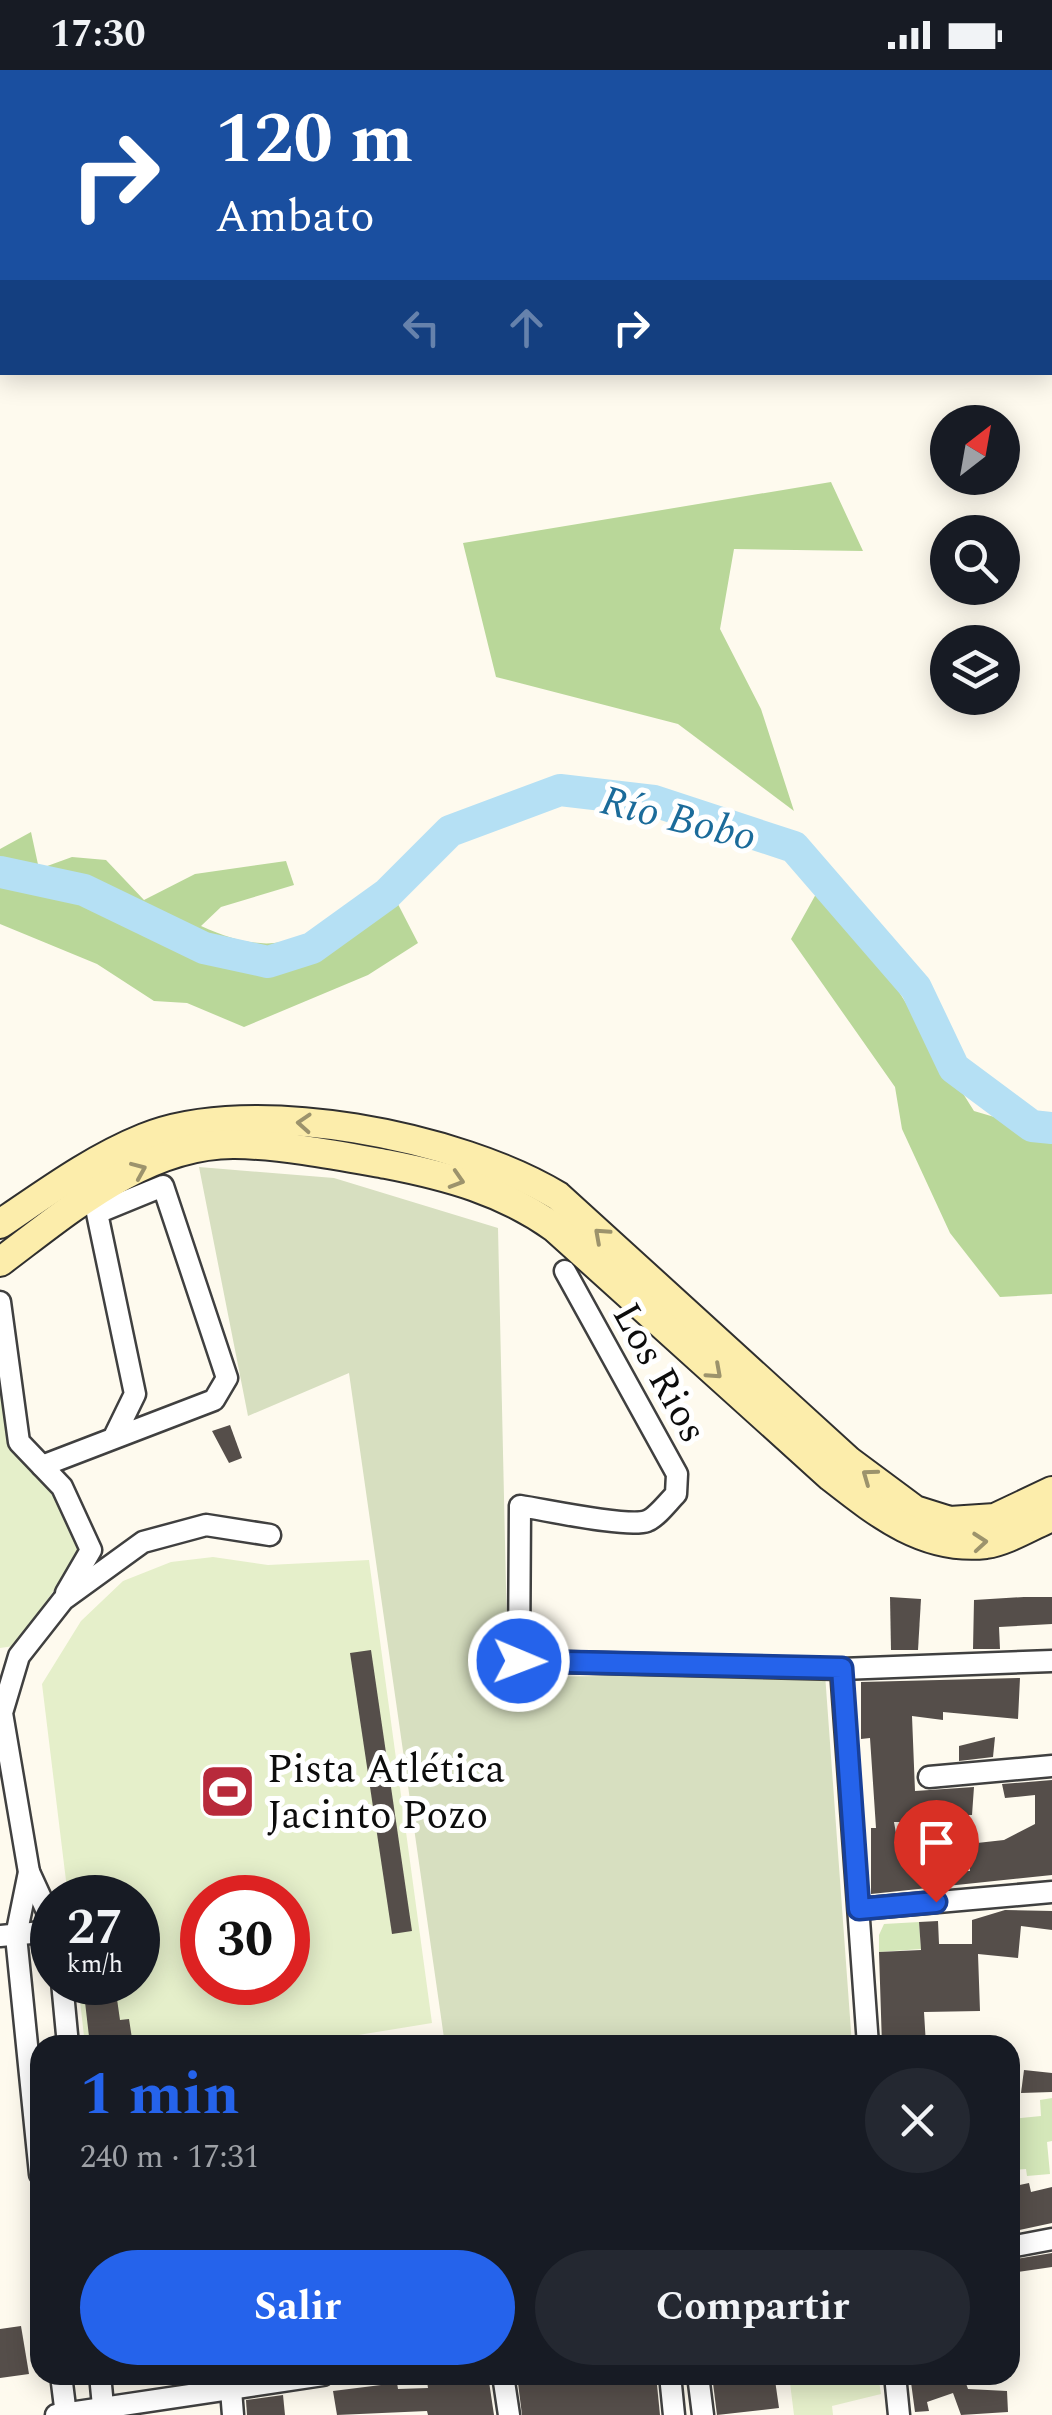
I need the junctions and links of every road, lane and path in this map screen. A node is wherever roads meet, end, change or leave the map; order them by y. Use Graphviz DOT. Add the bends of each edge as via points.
graph roads {
  1 [pos="0,1224"];
  2 [pos="0,1262"];
  3 [pos="565,1271"];
  4 [pos="0,1302"];
  5 [pos="114,1437"];
  6 [pos="42,1466"];
  7 [pos="1052,1491"];
  8 [pos="1052,1517"];
  9 [pos="270,1535"];
  10 [pos="62,1600"];
  11 [pos="1052,1661"];
  12 [pos="842,1668"];
  13 [pos="1052,1766"];
  14 [pos="929,1777"];
  15 [pos="29,1872"];
  16 [pos="30,1875"];
  17 [pos="1052,1892"];
  18 [pos="859,1909"];
  19 [pos="8,1936"];
  20 [pos="64,2005"];
  21 [pos="67,2035"];
  22 [pos="867,2035"];
  23 [pos="30,2100"];
  24 [pos="1052,2240"];
  25 [pos="1020,2245"];
  26 [pos="62,2385"];
  27 [pos="101,2385"];
  28 [pos="262,2385"];
  29 [pos="504,2385"];
  30 [pos="671,2385"];
  31 [pos="699,2385"];
  32 [pos="896,2385"];
  33 [pos="231,2390"];
  34 [pos="103,2406"];
  35 [pos="62,2414"];
  36 [pos="233,2415"];
  37 [pos="508,2415"];
  38 [pos="674,2415"];
  39 [pos="703,2415"];
  40 [pos="899,2415"];
  7 -- 1 [label="main road, one-way" via="995,1518 950,1521 915,1510 849,1461 558,1196 454,1150 328,1125 227,1118 193,1123 87,1166"];
  2 -- 8 [label="main road, one-way" via="96,1190 146,1166 231,1144 456,1178 523,1205 554,1228 831,1477 918,1536 989,1544"];
  3 -- 12 [label="street, Los Rios" via="676,1474 676,1494 649,1521 618,1525 590,1514 520,1506 519,1661"];
  4 -- 6 [label="street" via="20,1442"];
  5 -- 5 [label="street" via="135,1394 97,1213 163,1186 227,1378 214,1400"];
  5 -- 6 [label="street"];
  6 -- 10 [label="street" via="62,1486 91,1550"];
  9 -- 10 [label="street" via="206,1526 143,1542"];
  10 -- 15 [label="street" via="19,1656 2,1714"];
  11 -- 12 [label="street, Los Rios"];
  12 -- 18 [label="street"];
  13 -- 14 [label="street"];
  15 -- 16 [label="street"];
  15 -- 19 [label="street"];
  17 -- 18 [label="street"];
  18 -- 22 [label="street"];
  19 -- 23 [label="street"];
  20 -- 21 [label="street"];
  24 -- 25 [label="street"];
  26 -- 35 [label="street"];
  27 -- 34 [label="street"];
  28 -- 33 [label="street"];
  29 -- 37 [label="street"];
  30 -- 38 [label="street"];
  31 -- 39 [label="street"];
  32 -- 40 [label="street"];
  33 -- 34 [label="street"];
  33 -- 36 [label="street"];
  34 -- 35 [label="street"];
}
